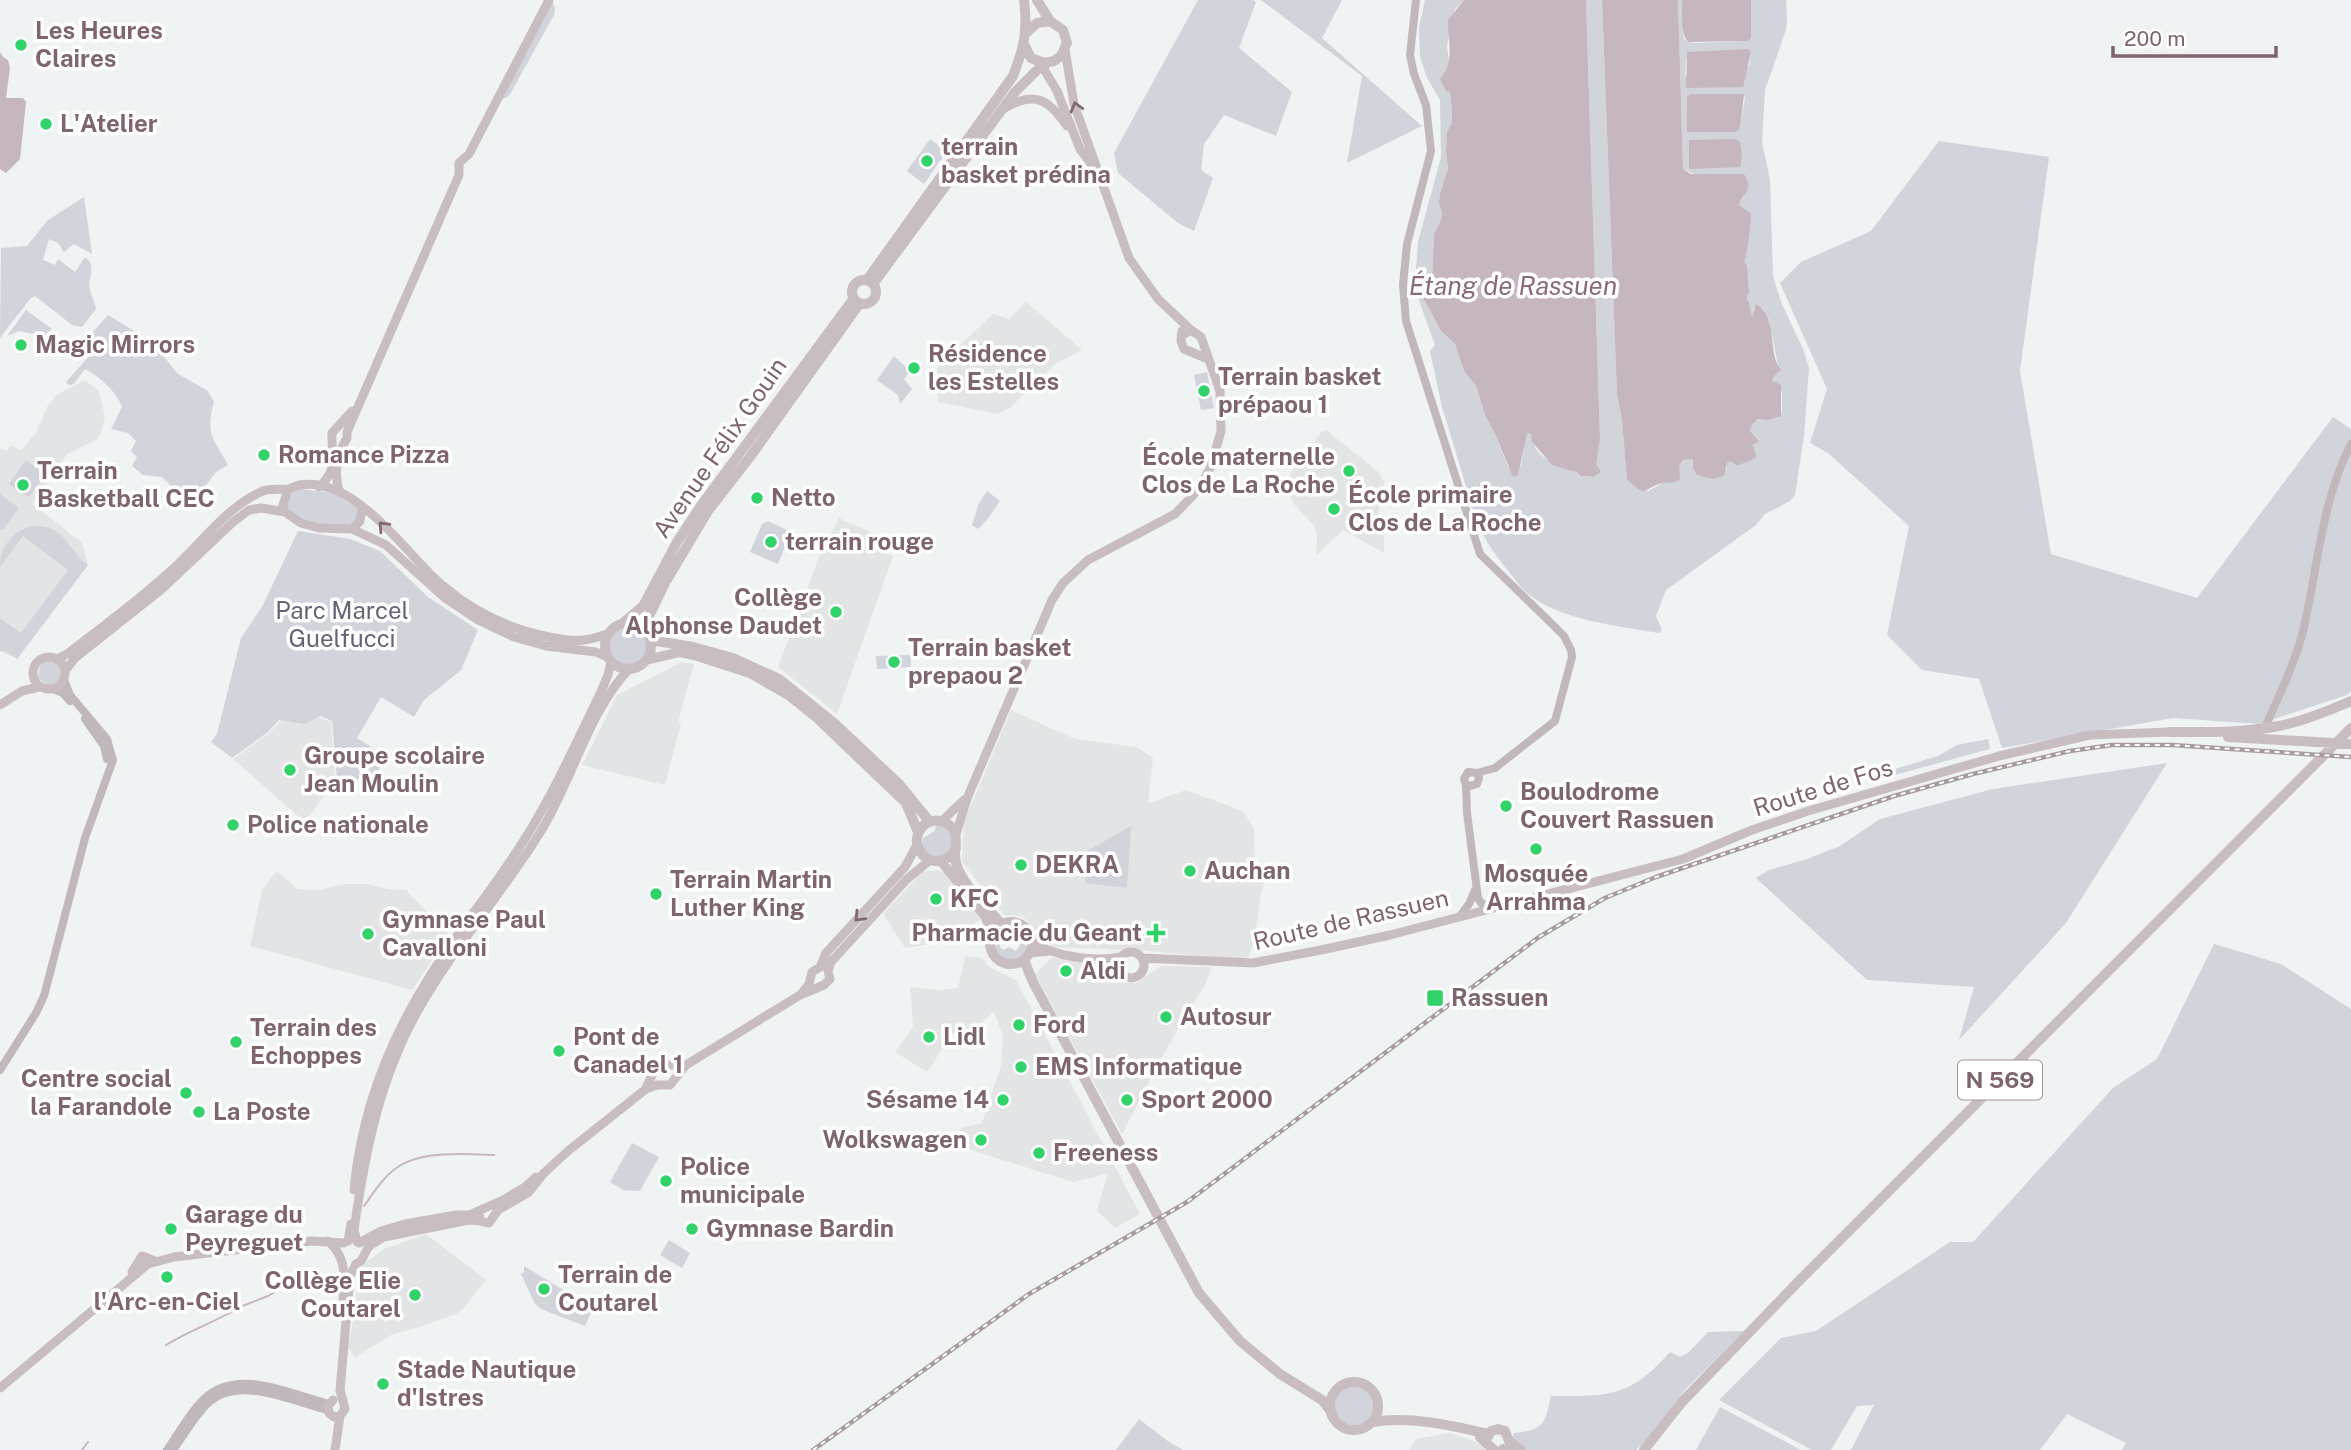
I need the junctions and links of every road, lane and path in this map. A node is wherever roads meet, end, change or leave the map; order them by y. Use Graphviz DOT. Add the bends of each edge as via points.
graph roads {
  1 [pos="549,0"];
  2 [pos="1024,0"];
  3 [pos="1037,0"];
  4 [pos="1416,0"];
  5 [pos="1050,22"];
  6 [pos="1026,33"];
  7 [pos="1025,46"];
  8 [pos="1065,50"];
  9 [pos="1044,63"];
  10 [pos="1000,111"];
  11 [pos="1074,137"];
  12 [pos="1099,178"];
  13 [pos="870,282"];
  14 [pos="857,301"];
  15 [pos="1187,333"];
  16 [pos="1202,342"];
  17 [pos="1193,351"];
  18 [pos="1209,360"];
  19 [pos="342,430"];
  20 [pos="332,441"];
  21 [pos="343,444"];
  22 [pos="2351,444"];
  23 [pos="320,487"];
  24 [pos="288,489"];
  25 [pos="340,493"];
  26 [pos="362,508"];
  27 [pos="285,512"];
  28 [pos="352,529"];
  29 [pos="624,623"];
  30 [pos="607,634"];
  31 [pos="649,637"];
  32 [pos="57,659"];
  33 [pos="609,659"];
  34 [pos="646,660"];
  35 [pos="630,668"];
  36 [pos="65,676"];
  37 [pos="33,677"];
  38 [pos="40,687"];
  39 [pos="53,690"];
  40 [pos="17,694"];
  41 [pos="2349,701"];
  42 [pos="0,705"];
  43 [pos="2274,708"];
  44 [pos="2279,726"];
  45 [pos="2265,728"];
  46 [pos="2349,730"];
  47 [pos="2170,732"];
  48 [pos="2272,740"];
  49 [pos="2297,741"];
  50 [pos="2351,744"];
  51 [pos="105,779"];
  52 [pos="968,796"];
  53 [pos="942,821"];
  54 [pos="930,822"];
  55 [pos="918,832"];
  56 [pos="956,834"];
  57 [pos="917,845"];
  58 [pos="956,848"];
  59 [pos="935,861"];
  60 [pos="1476,887"];
  61 [pos="1492,907"];
  62 [pos="1460,916"];
  63 [pos="1002,925"];
  64 [pos="993,933"];
  65 [pos="1025,955"];
  66 [pos="1121,957"];
  67 [pos="1142,958"];
  68 [pos="1100,960"];
  69 [pos="1173,960"];
  70 [pos="824,969"];
  71 [pos="1118,969"];
  72 [pos="1143,970"];
  73 [pos="811,979"];
  74 [pos="822,986"];
  75 [pos="800,995"];
  76 [pos="671,1065"];
  77 [pos="685,1065"];
  78 [pos="0,1070"];
  79 [pos="676,1075"];
  80 [pos="654,1076"];
  81 [pos="660,1085"];
  82 [pos="646,1089"];
  83 [pos="491,1212"];
  84 [pos="479,1216"];
  85 [pos="328,1241"];
  86 [pos="352,1242"];
  87 [pos="364,1253"];
  88 [pos="342,1257"];
  89 [pos="356,1264"];
  90 [pos="0,1388"];
  91 [pos="1337,1390"];
  92 [pos="1311,1392"];
  93 [pos="1378,1401"];
  94 [pos="334,1408"];
  95 [pos="1332,1413"];
  96 [pos="1400,1419"];
  97 [pos="1372,1422"];
  98 [pos="1662,1427"];
  99 [pos="1490,1442"];
  100 [pos="1505,1448"];
  101 [pos="167,1450"];
  102 [pos="173,1450"];
  103 [pos="333,1450"];
  104 [pos="1521,1450"];
  105 [pos="1644,1450"];
  106 [pos="1650,1450"];
  1 -- 19 [label="main road" via="464,165"];
  2 -- 6 [label="main road, Avenue Félix Gouin"];
  3 -- 5 [label="main road"];
  4 -- 60 [label="street" via="1410,55 1426,105 1431,151 1407,244 1406,321 1475,544 1495,570 1564,636 1572,657 1555,721 1474,781 1467,795"];
  5 -- 6 [label="main road" via="1037,23"];
  5 -- 8 [label="main road" via="1063,30"];
  6 -- 7 [label="main road, Avenue Félix Gouin"];
  7 -- 9 [label="main road" via="1031,58"];
  7 -- 13 [label="main road, Avenue Félix Gouin" via="1000,96"];
  8 -- 9 [label="main road, Avenue Félix Gouin" via="1058,59"];
  12 -- 8 [label="main road, one-way" via="1074,104"];
  9 -- 10 [label="main road, Avenue Félix Gouin"];
  9 -- 11 [label="main road"];
  10 -- 11 [label="main road" via="1025,98 1042,100"];
  10 -- 13 [label="main road, Avenue Félix Gouin"];
  11 -- 12 [label="main road"];
  12 -- 15 [label="main road" via="1129,258"];
  13 -- 14 [label="main road, Avenue Félix Gouin" via="855,283 852,290"];
  13 -- 14 [label="main road, Avenue Félix Gouin" via="876,291 874,299"];
  14 -- 29 [label="main road, Avenue Félix Gouin" via="700,507 643,606"];
  14 -- 31 [label="main road, Avenue Félix Gouin" via="685,546 649,616"];
  15 -- 16 [label="main road" via="1199,334"];
  15 -- 17 [label="main road" via="1182,345"];
  16 -- 17 [label="main road"];
  16 -- 18 [label="main road"];
  17 -- 18 [label="main road"];
  18 -- 52 [label="main road" via="1220,391 1221,431 1200,488 1175,514 1088,560 1063,583"];
  19 -- 20 [label="main road" via="332,433"];
  19 -- 21 [label="main road" via="347,438"];
  20 -- 21 [label="main road"];
  20 -- 23 [label="main road" via="333,468"];
  21 -- 25 [label="main road" via="335,477"];
  22 -- 43 [label="street" via="2332,488 2303,630"];
  23 -- 24 [label="main road"];
  23 -- 25 [label="main road"];
  24 -- 27 [label="main road"];
  24 -- 32 [label="main road" via="275,488 245,500 149,589"];
  25 -- 26 [label="main road"];
  26 -- 28 [label="main road" via="360,521"];
  30 -- 26 [label="main road, one-way" via="579,642 565,640 489,617 444,587"];
  27 -- 28 [label="main road" via="319,528"];
  27 -- 36 [label="main road" via="261,508 241,515 162,589 75,658"];
  28 -- 33 [label="main road" via="386,545 429,585 478,620 513,637 596,652"];
  29 -- 30 [label="main road"];
  29 -- 31 [label="main road" via="638,625"];
  30 -- 33 [label="main road" via="604,645"];
  31 -- 34 [label="main road"];
  31 -- 54 [label="main road" via="733,658 779,679 820,710 899,784"];
  32 -- 36 [label="main road"];
  32 -- 37 [label="main road" via="41,659 34,666"];
  33 -- 35 [label="main road" via="620,668"];
  33 -- 86 [label="main road" via="600,694 532,827 431,973 387,1056 360,1139"];
  34 -- 35 [label="main road"];
  34 -- 55 [label="main road" via="680,652 694,655 750,673 790,696 906,803"];
  35 -- 86 [label="main road" via="609,694 541,831 438,977 402,1042 378,1103"];
  36 -- 39 [label="main road"];
  36 -- 51 [label="street" via="70,695 110,744 113,760"];
  37 -- 38 [label="main road"];
  37 -- 40 [label="main road"];
  38 -- 39 [label="main road"];
  38 -- 40 [label="main road"];
  39 -- 51 [label="street" via="67,697 104,746"];
  40 -- 42 [label="main road"];
  41 -- 44 [label="main road"];
  41 -- 49 [label="main road" via="2301,724"];
  43 -- 44 [label="street"];
  43 -- 45 [label="street"];
  44 -- 45 [label="main road"];
  44 -- 48 [label="main road"];
  44 -- 49 [label="main road"];
  45 -- 47 [label="main road"];
  45 -- 48 [label="main road"];
  46 -- 98 [label="main road, N 569" via="1797,1283"];
  47 -- 48 [label="main road"];
  47 -- 61 [label="main road, Route de Fos" via="2090,735 1999,756 1808,811 1683,859"];
  48 -- 49 [label="main road"];
  49 -- 50 [label="main road"];
  51 -- 78 [label="street" via="44,994"];
  52 -- 53 [label="main road"];
  52 -- 56 [label="main road"];
  53 -- 54 [label="main road"];
  53 -- 56 [label="main road"];
  54 -- 55 [label="main road"];
  55 -- 57 [label="main road"];
  56 -- 58 [label="main road"];
  57 -- 59 [label="main road" via="920,854"];
  57 -- 70 [label="main road, one-way" via="905,867 833,945"];
  58 -- 59 [label="main road"];
  58 -- 63 [label="main road" via="960,872"];
  59 -- 64 [label="main road" via="985,916"];
  59 -- 70 [label="main road" via="907,879"];
  60 -- 61 [label="street" via="1481,903"];
  60 -- 62 [label="street"];
  61 -- 62 [label="main road, Route de Rassuen"];
  62 -- 69 [label="main road, Route de Rassuen" via="1273,960"];
  63 -- 64 [label="main road"];
  63 -- 65 [label="main road" via="1023,926 1030,934"];
  64 -- 65 [label="main road" via="993,955 1002,962"];
  65 -- 68 [label="main road" via="1052,951"];
  65 -- 92 [label="main road" via="1032,982 1199,1293 1225,1326 1266,1364"];
  66 -- 67 [label="main road" via="1132,952"];
  66 -- 68 [label="main road"];
  66 -- 71 [label="main road"];
  67 -- 69 [label="main road, Route de Rassuen"];
  67 -- 72 [label="main road"];
  68 -- 71 [label="main road"];
  69 -- 72 [label="main road, Route de Rassuen"];
  70 -- 73 [label="main road" via="812,972"];
  70 -- 74 [label="main road" via="830,979"];
  71 -- 72 [label="main road" via="1129,979"];
  73 -- 74 [label="main road"];
  73 -- 75 [label="main road"];
  74 -- 75 [label="main road"];
  75 -- 77 [label="main road"];
  76 -- 77 [label="main road"];
  76 -- 79 [label="main road"];
  76 -- 80 [label="main road" via="660,1065"];
  77 -- 79 [label="main road"];
  79 -- 81 [label="main road" via="670,1085"];
  80 -- 81 [label="main road"];
  80 -- 82 [label="main road"];
  81 -- 82 [label="main road"];
  82 -- 83 [label="main road" via="596,1127 529,1192"];
  83 -- 84 [label="main road" via="482,1208"];
  83 -- 84 [label="main road" via="489,1223"];
  84 -- 86 [label="main road" via="456,1215"];
  84 -- 87 [label="main road" via="384,1237"];
  85 -- 86 [label="main road"];
  85 -- 88 [label="main road"];
  85 -- 90 [label="main road" via="147,1263"];
  86 -- 87 [label="main road"];
  86 -- 88 [label="main road"];
  87 -- 89 [label="main road"];
  88 -- 89 [label="main road" via="350,1265"];
  88 -- 94 [label="main road"];
  89 -- 94 [label="main road" via="350,1276 340,1390"];
  91 -- 92 [label="main road"];
  91 -- 93 [label="main road" via="1350,1383 1363,1384"];
  91 -- 95 [label="main road" via="1331,1401"];
  92 -- 95 [label="main road"];
  93 -- 96 [label="main road"];
  93 -- 97 [label="main road"];
  94 -- 101 [label="street" via="253,1384 225,1385 203,1399"];
  94 -- 102 [label="street" via="234,1390 208,1404"];
  94 -- 103 [label="main road"];
  95 -- 97 [label="main road" via="1351,1429"];
  96 -- 97 [label="main road"];
  96 -- 99 [label="main road" via="1469,1430"];
  98 -- 105 [label="main road"];
  98 -- 106 [label="main road"];
  99 -- 100 [label="main road" via="1494,1429 1502,1429 1507,1434"];
  100 -- 104 [label="main road"];
}
